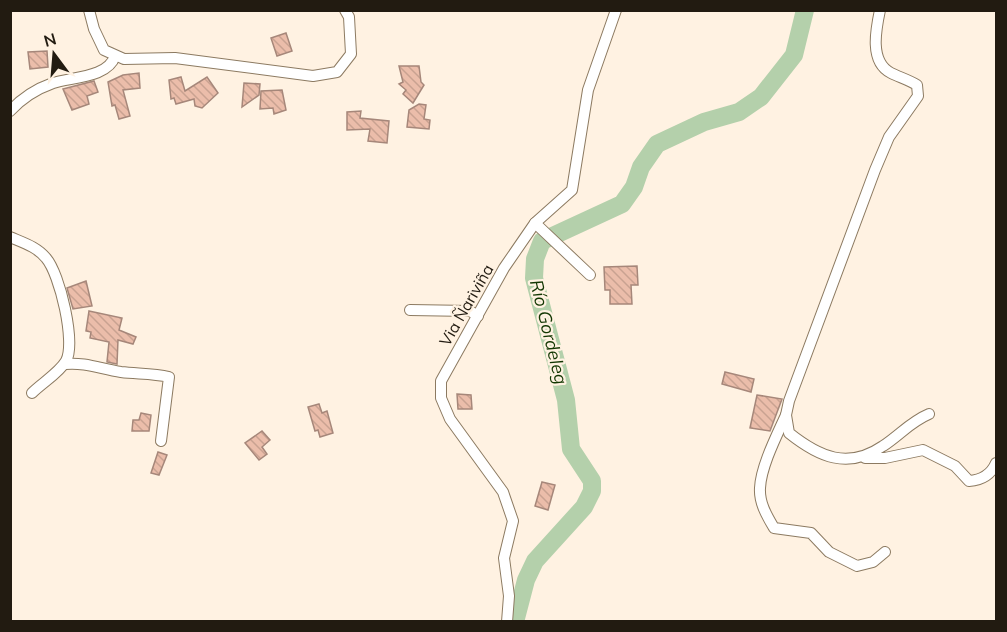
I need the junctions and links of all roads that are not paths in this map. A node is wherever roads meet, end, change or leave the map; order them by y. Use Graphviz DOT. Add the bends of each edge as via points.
graph roads {
  1 [pos="89,10"];
  2 [pos="345,10"];
  3 [pos="616,10"];
  4 [pos="880,10"];
  5 [pos="115,56"];
  6 [pos="10,111"];
  7 [pos="539,227"];
  8 [pos="10,237"];
  9 [pos="591,275"];
  10 [pos="410,310"];
  11 [pos="478,316"];
  12 [pos="65,364"];
  13 [pos="32,393"];
  14 [pos="929,414"];
  15 [pos="786,415"];
  16 [pos="161,441"];
  17 [pos="862,458"];
  18 [pos="996,463"];
  19 [pos="885,552"];
  20 [pos="507,621"];
  1 -- 5 [label="street" via="104,50"];
  2 -- 5 [label="street" via="349,17 351,54 337,72 313,76 175,58"];
  3 -- 7 [label="street, Via Ñariviña" via="588,90 572,190"];
  4 -- 15 [label="street" via="875,34 880,62 888,72 917,85 918,96 889,137 875,170"];
  5 -- 6 [label="street" via="101,70 51,84 20,100"];
  7 -- 9 [label="street"];
  7 -- 11 [label="street, Via Ñariviña" via="504,268"];
  8 -- 12 [label="street" via="38,251 54,270 66,318 69,354"];
  10 -- 11 [label="street" via="470,311"];
  11 -- 20 [label="street, Via Ñariviña" via="441,381 441,399 450,419 503,492 513,521 504,558"];
  12 -- 13 [label="street"];
  12 -- 16 [label="street" via="81,362 169,377"];
  14 -- 17 [label="street"];
  15 -- 17 [label="street" via="789,433 812,451 834,458"];
  15 -- 19 [label="street" via="760,488 763,508 774,528 811,533 829,552 857,566 873,562"];
  17 -- 18 [label="street" via="923,450 955,466 969,481 980,480 993,471"];
}
